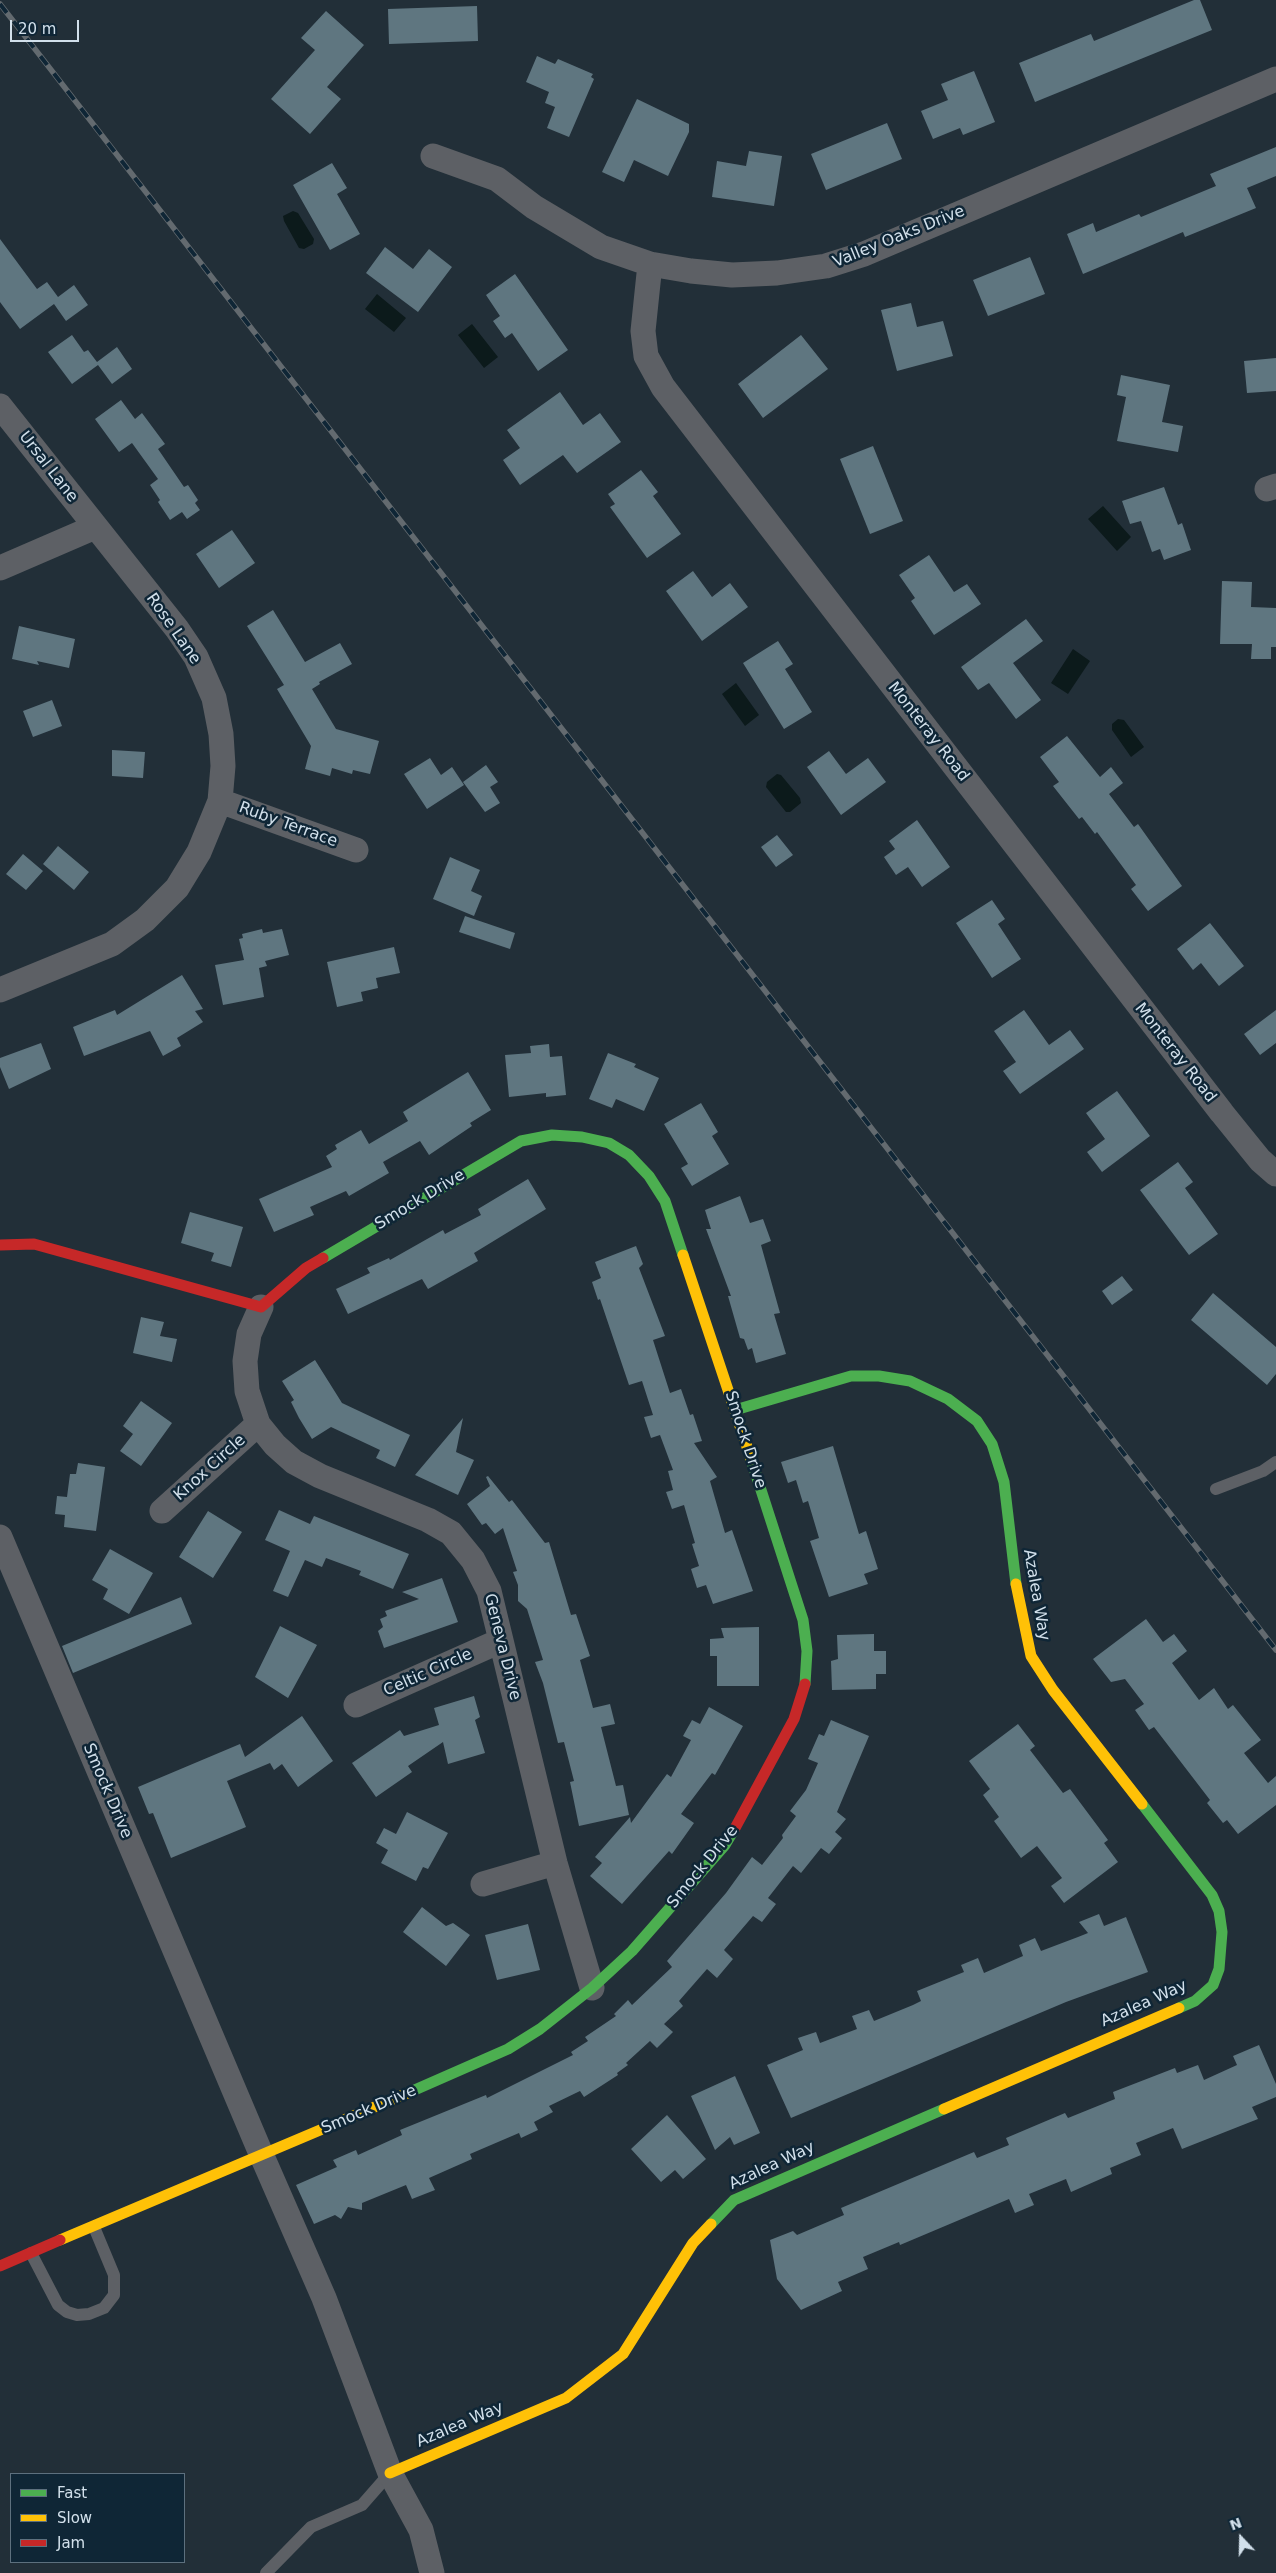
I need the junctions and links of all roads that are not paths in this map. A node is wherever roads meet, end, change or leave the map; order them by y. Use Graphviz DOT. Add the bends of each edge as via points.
graph roads {
  1 [pos="1276,79"];
  2 [pos="434,156"];
  3 [pos="650,264"];
  4 [pos="0,406"];
  5 [pos="96,527"];
  6 [pos="0,568"];
  7 [pos="220,801"];
  8 [pos="356,850"];
  9 [pos="0,990"];
  10 [pos="1276,1174"];
  11 [pos="0,1245"];
  12 [pos="260,1307"];
  13 [pos="735,1410"];
  14 [pos="258,1424"];
  15 [pos="1276,1462"];
  16 [pos="1216,1489"];
  17 [pos="162,1511"];
  18 [pos="0,1537"];
  19 [pos="500,1642"];
  20 [pos="356,1705"];
  21 [pos="556,1863"];
  22 [pos="483,1884"];
  23 [pos="592,1988"];
  24 [pos="262,2156"];
  25 [pos="94,2227"];
  26 [pos="31,2253"];
  27 [pos="0,2266"];
  28 [pos="390,2473"];
  29 [pos="266,2573"];
  30 [pos="432,2573"];
  1 -- 3 [label="street, Valley Oaks Drive" via="864,254 826,266 732,275"];
  2 -- 3 [label="street, Valley Oaks Drive" via="497,179 534,207 601,247"];
  3 -- 10 [label="street, Monteray Road" via="643,331 646,356 663,387 1222,1113 1260,1160"];
  4 -- 5 [label="street, Ursal Lane"];
  5 -- 6 [label="street"];
  5 -- 7 [label="street, Rose Lane" via="196,658 214,698 221,734"];
  7 -- 8 [label="street, Ruby Terrace"];
  7 -- 9 [label="street, Rose Lane" via="199,852 177,888 145,920 112,944"];
  11 -- 12 [label="street" via="34,1244"];
  12 -- 13 [label="street, Smock Drive" via="306,1268 520,1141 552,1135 591,1139 609,1143 629,1155 649,1176 665,1201"];
  12 -- 14 [label="street, Geneva Drive" via="248,1334 245,1361 247,1391"];
  13 -- 23 [label="street, Smock Drive" via="803,1620 808,1651 805,1688 794,1719 724,1845 632,1950"];
  13 -- 28 [label="street, Azalea Way" via="851,1376 879,1376 910,1381 948,1399 977,1421 992,1444 1004,1482 1017,1597 1031,1656 1053,1690 1212,1895 1219,1911 1222,1932 1219,1969 1213,1985 1194,2001 734,2200 693,2243 623,2354 566,2398"];
  14 -- 17 [label="street, Knox Circle"];
  14 -- 19 [label="street, Geneva Drive" via="294,1462 451,1533 473,1560 489,1591"];
  15 -- 16 [label="lane" via="1263,1471"];
  18 -- 24 [label="street, Smock Drive"];
  19 -- 20 [label="street, Celtic Circle"];
  19 -- 21 [label="street, Geneva Drive"];
  21 -- 22 [label="street"];
  21 -- 23 [label="street, Geneva Drive"];
  23 -- 24 [label="street, Smock Drive" via="540,2029 508,2049"];
  24 -- 25 [label="street, Smock Drive"];
  24 -- 28 [label="street" via="324,2298"];
  25 -- 26 [label="street, Smock Drive"];
  25 -- 26 [label="lane" via="114,2275 114,2296 104,2308 89,2314 67,2312 58,2305"];
  26 -- 27 [label="street, Smock Drive"];
  28 -- 29 [label="lane" via="362,2505 311,2527"];
  28 -- 30 [label="street" via="421,2530"];
}
